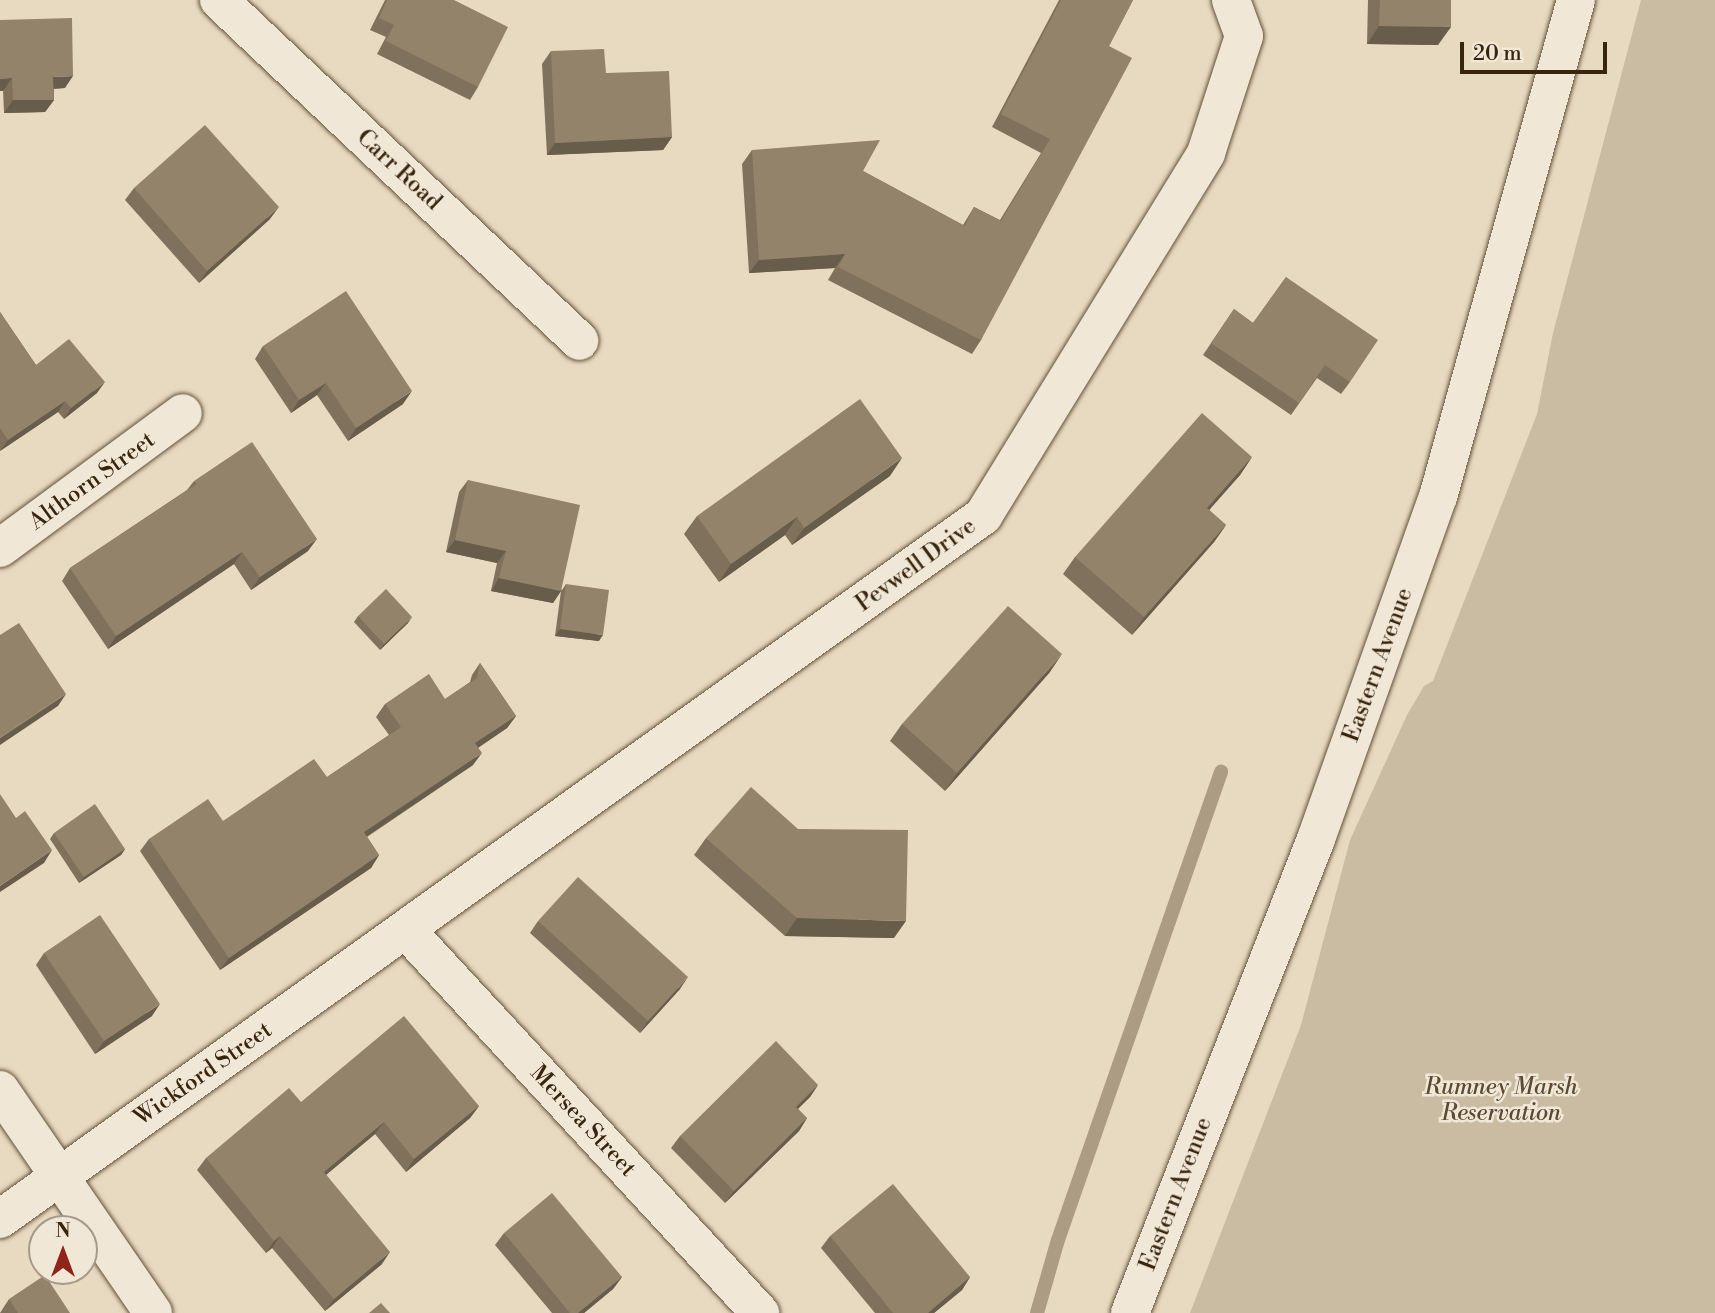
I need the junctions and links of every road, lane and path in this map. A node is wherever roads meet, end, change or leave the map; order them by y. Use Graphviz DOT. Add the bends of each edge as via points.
graph roads {
  1 [pos="219,0"];
  2 [pos="1231,0"];
  3 [pos="1577,0"];
  4 [pos="579,341"];
  5 [pos="183,414"];
  6 [pos="0,548"];
  7 [pos="406,930"];
  8 [pos="0,1090"];
  9 [pos="59,1177"];
  10 [pos="0,1219"];
  11 [pos="153,1313"];
  12 [pos="760,1313"];
  13 [pos="1130,1313"];
  1 -- 4 [label="street, Carr Road"];
  2 -- 7 [label="street, Pevwell Drive" via="1244,36 1206,153 983,516"];
  3 -- 13 [label="street, Eastern Avenue" via="1438,497 1316,839"];
  5 -- 6 [label="street, Althorn Street"];
  7 -- 9 [label="street, Wickford Street"];
  7 -- 12 [label="street, Mersea Street"];
  8 -- 9 [label="street"];
  9 -- 10 [label="street, Wickford Street"];
  9 -- 11 [label="street"];
}
